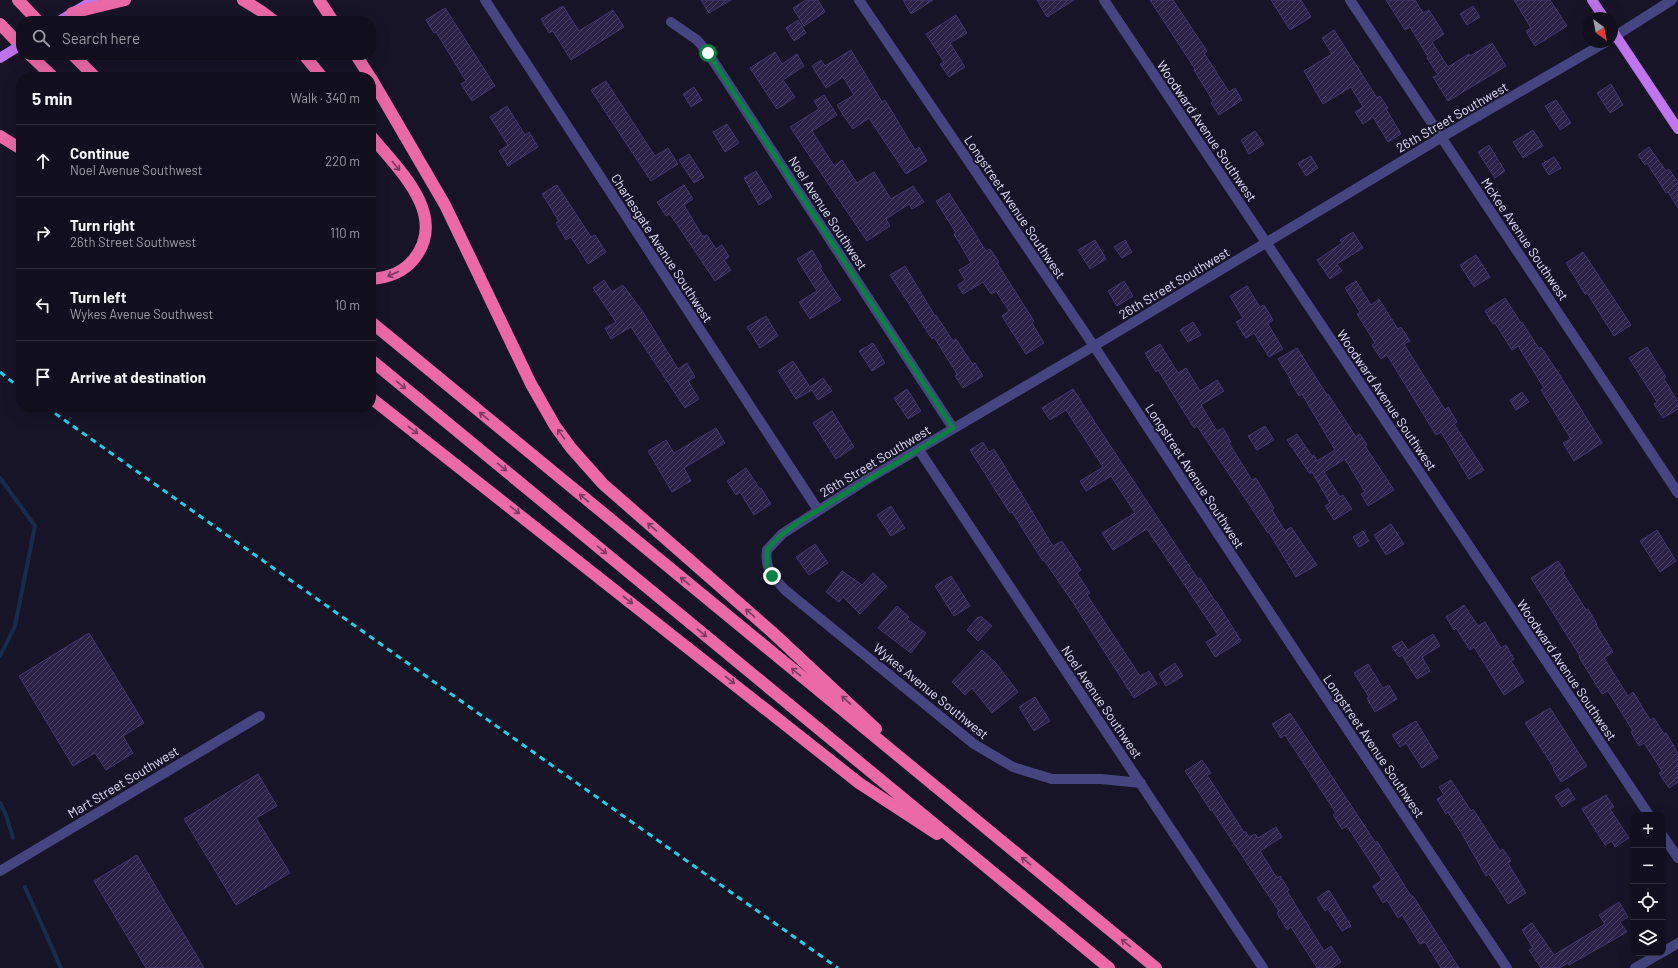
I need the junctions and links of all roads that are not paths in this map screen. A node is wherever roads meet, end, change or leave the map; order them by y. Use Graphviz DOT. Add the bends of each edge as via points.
graph roads {
  1 [pos="18,0"];
  2 [pos="94,0"];
  3 [pos="125,0"];
  4 [pos="243,0"];
  5 [pos="319,0"];
  6 [pos="485,0"];
  7 [pos="859,0"];
  8 [pos="1104,0"];
  9 [pos="1350,0"];
  10 [pos="1592,0"];
  11 [pos="1672,0"];
  12 [pos="1600,12"];
  13 [pos="33,16"];
  14 [pos="68,16"];
  15 [pos="69,16"];
  16 [pos="268,16"];
  17 [pos="330,16"];
  18 [pos="671,22"];
  19 [pos="0,24"];
  20 [pos="1618,31"];
  21 [pos="16,40"];
  22 [pos="1618,41"];
  23 [pos="16,48"];
  24 [pos="1596,48"];
  25 [pos="0,58"];
  26 [pos="35,60"];
  27 [pos="78,60"];
  28 [pos="308,60"];
  29 [pos="359,60"];
  30 [pos="48,72"];
  31 [pos="90,72"];
  32 [pos="318,72"];
  33 [pos="367,72"];
  34 [pos="376,87"];
  35 [pos="1678,128"];
  36 [pos="0,136"];
  37 [pos="1442,137"];
  38 [pos="376,142"];
  39 [pos="16,146"];
  40 [pos="1267,243"];
  41 [pos="376,278"];
  42 [pos="376,326"];
  43 [pos="1094,346"];
  44 [pos="376,364"];
  45 [pos="376,402"];
  46 [pos="953,428"];
  47 [pos="919,450"];
  48 [pos="1678,493"];
  49 [pos="818,510"];
  50 [pos="766,557"];
  51 [pos="260,716"];
  52 [pos="1141,783"];
  53 [pos="967,812"];
  54 [pos="1647,812"];
  55 [pos="1666,840"];
  56 [pos="1678,858"];
  57 [pos="985,866"];
  58 [pos="0,871"];
  59 [pos="1678,943"];
  60 [pos="1666,950"];
  61 [pos="1656,956"];
  62 [pos="1109,968"];
  63 [pos="1156,968"];
  64 [pos="1263,968"];
  65 [pos="1507,968"];
  66 [pos="1636,968"];
  1 -- 13 [label="highway"];
  2 -- 14 [label="main road"];
  3 -- 15 [label="highway"];
  4 -- 16 [label="highway"];
  5 -- 17 [label="highway"];
  6 -- 49 [label="street, Charlesgate Avenue Southwest"];
  7 -- 43 [label="street, Longstreet Avenue Southwest"];
  8 -- 40 [label="street, Woodward Avenue Southwest"];
  9 -- 37 [label="street, McKee Avenue Southwest"];
  10 -- 12 [label="main road"];
  11 -- 20 [label="street"];
  18 -- 46 [label="street, Noel Avenue Southwest" via="697,40 708,53"];
  19 -- 21 [label="highway"];
  22 -- 35 [label="main road"];
  23 -- 25 [label="main road, bridge"];
  24 -- 37 [label="street, 26th Street Southwest"];
  26 -- 30 [label="highway"];
  27 -- 31 [label="highway"];
  28 -- 32 [label="highway"];
  29 -- 33 [label="highway"];
  53 -- 34 [label="highway, one-way" via="772,632 603,484 575,453 555,426 530,384 445,205"];
  36 -- 39 [label="highway"];
  37 -- 40 [label="street, 26th Street Southwest"];
  37 -- 48 [label="street, McKee Avenue Southwest"];
  38 -- 41 [label="highway, one-way" via="414,188 423,209 426,229 421,247 411,262 396,273"];
  40 -- 43 [label="street, 26th Street Southwest"];
  40 -- 54 [label="street, Woodward Avenue Southwest"];
  53 -- 42 [label="highway, one-way"];
  43 -- 46 [label="street, 26th Street Southwest"];
  43 -- 65 [label="street, Longstreet Avenue Southwest" via="1302,663"];
  44 -- 57 [label="highway, one-way"];
  45 -- 57 [label="highway, one-way" via="859,783"];
  46 -- 47 [label="street, 26th Street Southwest"];
  47 -- 49 [label="street, 26th Street Southwest"];
  47 -- 52 [label="street, Noel Avenue Southwest"];
  49 -- 50 [label="street, 26th Street Southwest" via="782,534 767,550"];
  50 -- 52 [label="street, Wykes Avenue Southwest" via="767,568 784,590 974,744 1013,767 1052,779 1101,779"];
  51 -- 58 [label="street, Mart Street Southwest"];
  52 -- 64 [label="street, Noel Avenue Southwest"];
  63 -- 53 [label="highway, one-way"];
  55 -- 56 [label="street"];
  57 -- 62 [label="highway"];
  59 -- 60 [label="street"];
  61 -- 66 [label="street"];
}
